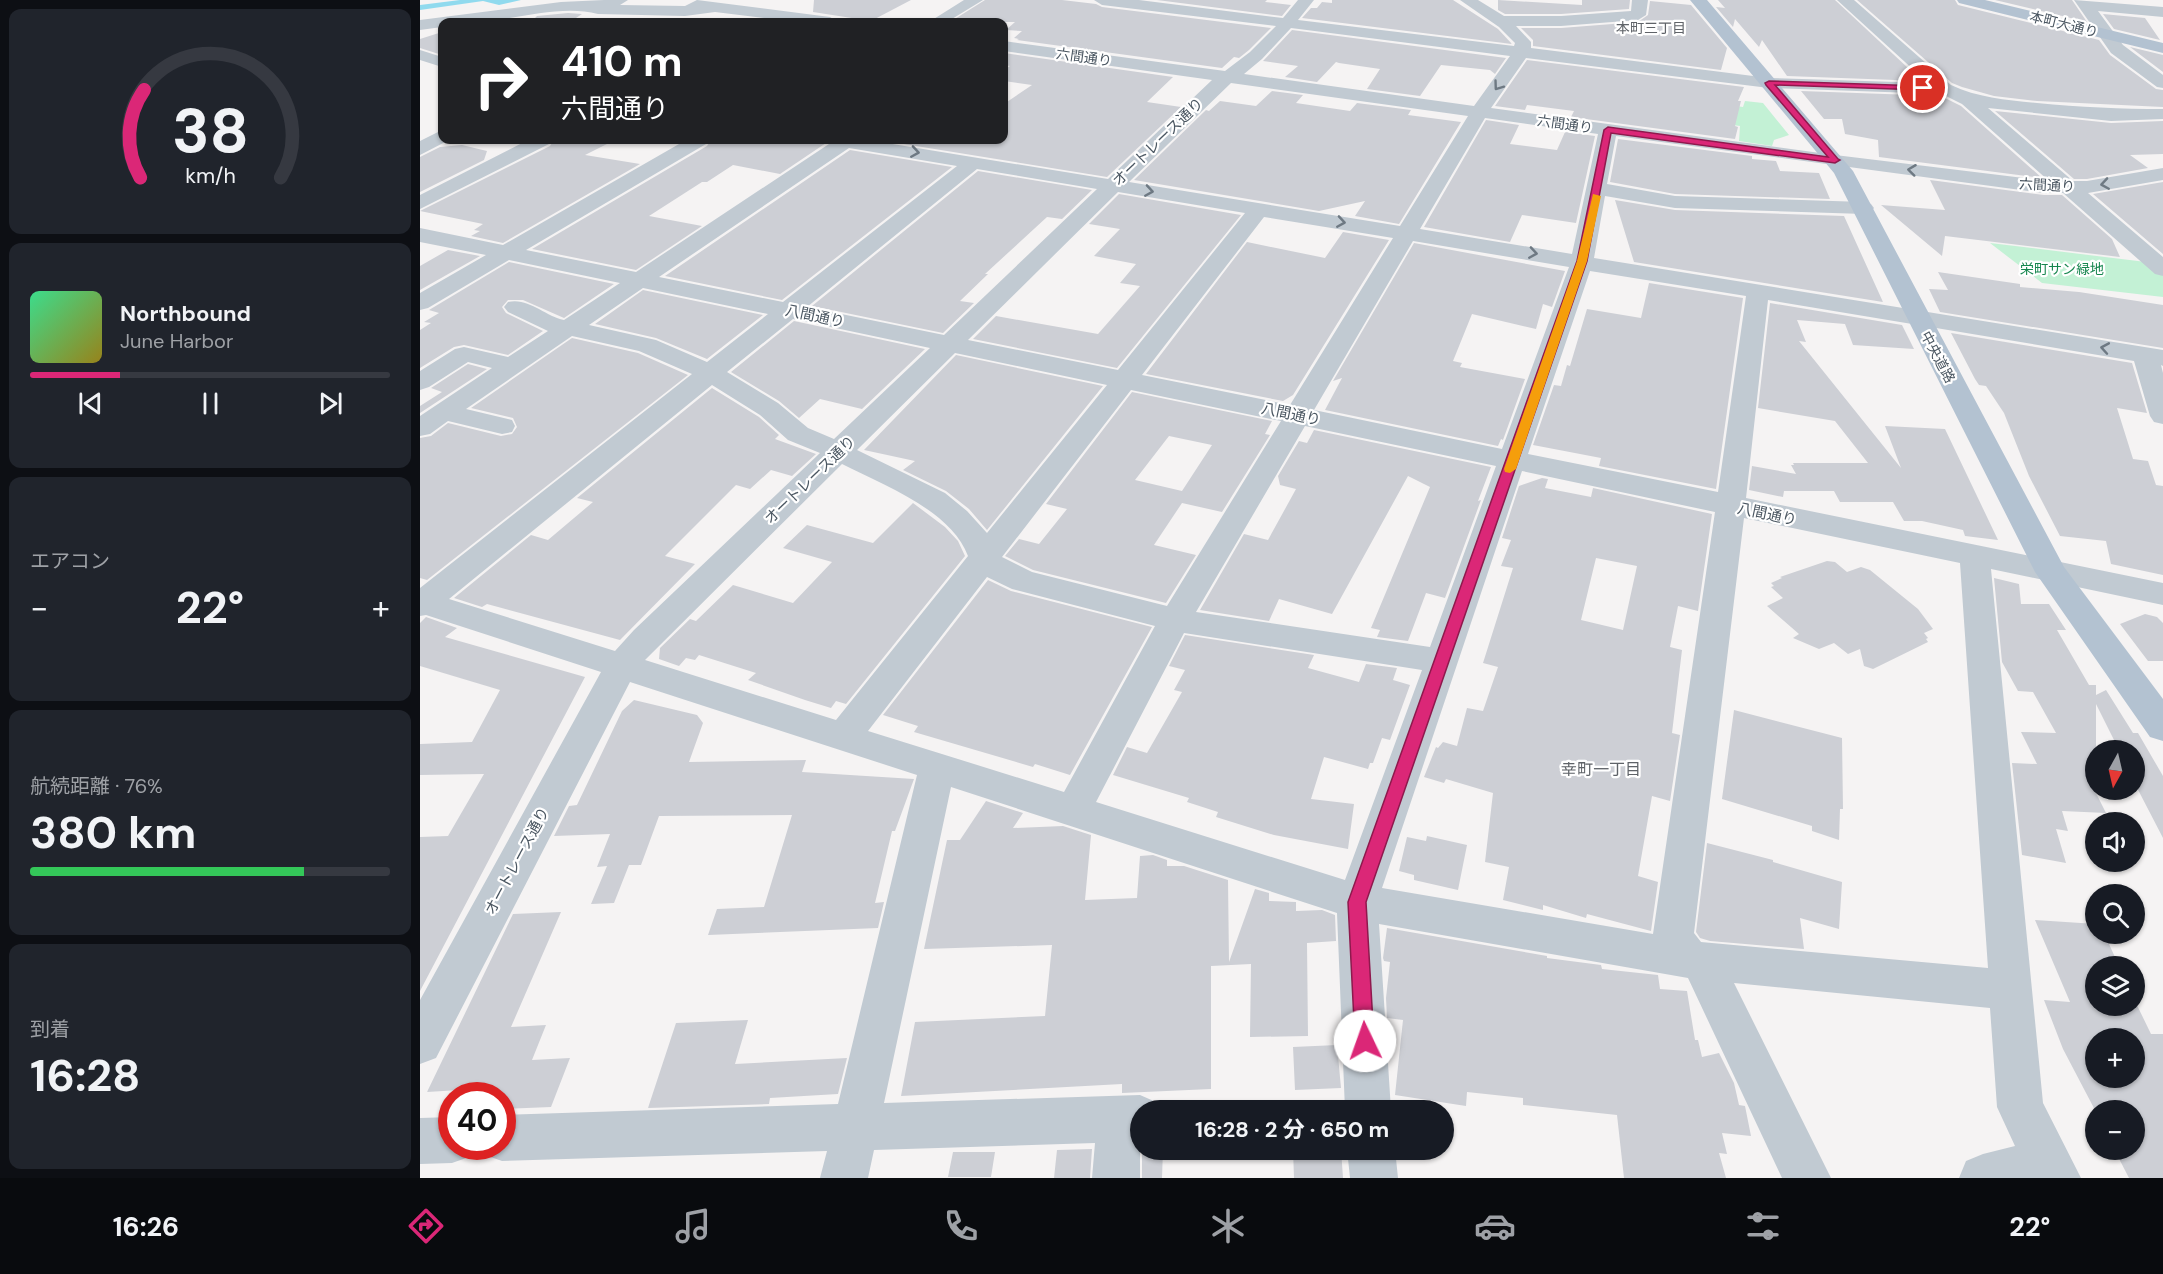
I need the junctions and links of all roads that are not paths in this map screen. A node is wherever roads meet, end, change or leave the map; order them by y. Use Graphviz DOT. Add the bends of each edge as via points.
graph roads {
  1 [pos="667,0"];
  2 [pos="975,0"];
  3 [pos="1102,0"];
  4 [pos="1306,0"];
  5 [pos="1468,0"];
  6 [pos="1640,0"];
  7 [pos="1698,0"];
  8 [pos="1845,0"];
  9 [pos="1965,0"];
  10 [pos="2084,3"];
  11 [pos="614,5"];
  12 [pos="741,5"];
  13 [pos="2163,12"];
  14 [pos="717,15"];
  15 [pos="472,18"];
  16 [pos="581,18"];
  17 [pos="809,18"];
  18 [pos="944,18"];
  19 [pos="1592,19"];
  20 [pos="1501,21"];
  21 [pos="438,23"];
  22 [pos="1288,23"];
  23 [pos="420,25"];
  24 [pos="2106,34"];
  25 [pos="1008,47"];
  26 [pos="2163,48"];
  27 [pos="1023,49"];
  28 [pos="1522,51"];
  29 [pos="420,55"];
  30 [pos="1574,58"];
  31 [pos="1008,59"];
  32 [pos="438,61"];
  33 [pos="1228,77"];
  34 [pos="1769,83"];
  35 [pos="2163,83"];
  36 [pos="1951,92"];
  37 [pos="1479,112"];
  38 [pos="2163,114"];
  39 [pos="1608,130"];
  40 [pos="438,138"];
  41 [pos="534,144"];
  42 [pos="692,144"];
  43 [pos="835,144"];
  44 [pos="891,144"];
  45 [pos="420,149"];
  46 [pos="1835,160"];
  47 [pos="974,162"];
  48 [pos="2163,174"];
  49 [pos="1114,185"];
  50 [pos="2069,188"];
  51 [pos="1598,189"];
  52 [pos="420,203"];
  53 [pos="1260,208"];
  54 [pos="1864,208"];
  55 [pos="1408,233"];
  56 [pos="420,235"];
  57 [pos="506,253"];
  58 [pos="1582,261"];
  59 [pos="2163,269"];
  60 [pos="640,280"];
  61 [pos="1758,290"];
  62 [pos="420,303"];
  63 [pos="516,307"];
  64 [pos="787,310"];
  65 [pos="1917,316"];
  66 [pos="570,328"];
  67 [pos="951,344"];
  68 [pos="2154,356"];
  69 [pos="514,366"];
  70 [pos="710,373"];
  71 [pos="1127,380"];
  72 [pos="420,382"];
  73 [pos="445,412"];
  74 [pos="1299,416"];
  75 [pos="2163,416"];
  76 [pos="502,426"];
  77 [pos="420,428"];
  78 [pos="840,452"];
  79 [pos="1513,461"];
  80 [pos="1730,506"];
  81 [pos="1975,556"];
  82 [pos="985,560"];
  83 [pos="2051,572"];
  84 [pos="2163,594"];
  85 [pos="421,603"];
  86 [pos="1175,620"];
  87 [pos="1442,661"];
  88 [pos="622,664"];
  89 [pos="2163,727"];
  90 [pos="844,736"];
  91 [pos="936,766"];
  92 [pos="1073,810"];
  93 [pos="1357,902"];
  94 [pos="1695,960"];
  95 [pos="2012,990"];
  96 [pos="420,1043"];
  97 [pos="1367,1100"];
  98 [pos="1130,1118"];
  99 [pos="855,1126"];
  100 [pos="516,1138"];
  101 [pos="438,1140"];
  102 [pos="420,1141"];
  103 [pos="1372,1160"];
  104 [pos="2053,1170"];
  105 [pos="844,1178"];
  106 [pos="1116,1178"];
  107 [pos="1374,1178"];
  108 [pos="1807,1178"];
  109 [pos="1983,1178"];
  1 -- 14 [label="street"];
  2 -- 18 [label="street"];
  3 -- 22 [label="street"];
  4 -- 22 [label="street, オートレース通り"];
  5 -- 20 [label="street"];
  6 -- 19 [label="street" via="1638,15"];
  7 -- 34 [label="main road, 中央道路"];
  8 -- 36 [label="street"];
  9 -- 24 [label="main road, 本町大通り"];
  10 -- 13 [label="street"];
  10 -- 24 [label="street"];
  11 -- 14 [label="street"];
  11 -- 15 [label="street"];
  11 -- 16 [label="street"];
  12 -- 14 [label="street"];
  12 -- 17 [label="street"];
  19 -- 20 [label="street"];
  19 -- 30 [label="street"];
  20 -- 28 [label="street" via="1523,42"];
  21 -- 23 [label="street"];
  22 -- 28 [label="street"];
  22 -- 33 [label="street, オートレース通り"];
  24 -- 26 [label="main road, 本町大通り"];
  24 -- 35 [label="street" via="2117,49"];
  25 -- 27 [label="street, 六間通り"];
  27 -- 31 [label="street"];
  27 -- 33 [label="street, 六間通り"];
  28 -- 30 [label="street"];
  28 -- 37 [label="street, one-way"];
  29 -- 32 [label="street"];
  30 -- 34 [label="street"];
  33 -- 37 [label="street, 六間通り"];
  33 -- 49 [label="street, オートレース通り"];
  34 -- 36 [label="street"];
  34 -- 46 [label="main road, 中央道路"];
  36 -- 38 [label="street" via="1996,104 2111,115"];
  36 -- 50 [label="street" via="1968,100"];
  37 -- 39 [label="street, 六間通り"];
  37 -- 55 [label="street"];
  39 -- 46 [label="street, 六間通り"];
  39 -- 51 [label="street"];
  40 -- 45 [label="street"];
  41 -- 52 [label="street"];
  42 -- 57 [label="street"];
  43 -- 60 [label="street"];
  44 -- 47 [label="street, one-way"];
  50 -- 46 [label="street, 六間通り, one-way"];
  46 -- 54 [label="main road, 中央道路"];
  47 -- 49 [label="street"];
  47 -- 64 [label="street"];
  48 -- 50 [label="street, 六間通り, one-way"];
  49 -- 53 [label="street, one-way"];
  49 -- 67 [label="street, オートレース通り"];
  50 -- 59 [label="street"];
  51 -- 54 [label="street" via="1675,202"];
  51 -- 58 [label="street"];
  53 -- 55 [label="street, one-way"];
  53 -- 71 [label="street"];
  54 -- 65 [label="main road, 中央道路"];
  55 -- 58 [label="street, one-way"];
  55 -- 74 [label="street"];
  56 -- 57 [label="street, 八間通り"];
  57 -- 60 [label="street, 八間通り"];
  57 -- 62 [label="street"];
  58 -- 61 [label="street"];
  58 -- 79 [label="street"];
  60 -- 64 [label="street, 八間通り"];
  60 -- 66 [label="street"];
  61 -- 65 [label="street"];
  61 -- 80 [label="street"];
  63 -- 66 [label="street" via="532,317"];
  64 -- 67 [label="street, 八間通り"];
  64 -- 70 [label="street"];
  68 -- 65 [label="street, one-way"];
  65 -- 83 [label="main road, 中央道路"];
  66 -- 69 [label="street"];
  66 -- 70 [label="street" via="647,345"];
  67 -- 71 [label="street, 八間通り"];
  67 -- 78 [label="street, オートレース通り"];
  68 -- 75 [label="street"];
  69 -- 72 [label="street" via="464,354"];
  69 -- 73 [label="street"];
  70 -- 78 [label="street" via="769,410 798,434"];
  70 -- 85 [label="street"];
  71 -- 74 [label="street, 八間通り"];
  71 -- 82 [label="street"];
  73 -- 76 [label="street"];
  73 -- 77 [label="street"];
  74 -- 79 [label="street, 八間通り"];
  74 -- 86 [label="street"];
  78 -- 82 [label="street" via="935,500 979,544"];
  78 -- 88 [label="street, オートレース通り"];
  79 -- 80 [label="street, 八間通り"];
  79 -- 87 [label="street"];
  80 -- 81 [label="street, 八間通り"];
  80 -- 94 [label="street" via="1673,937"];
  81 -- 83 [label="street, 八間通り"];
  81 -- 95 [label="street"];
  82 -- 86 [label="street" via="1023,581"];
  82 -- 90 [label="street"];
  83 -- 84 [label="street, 八間通り"];
  83 -- 89 [label="main road, 中央道路"];
  85 -- 88 [label="street"];
  86 -- 87 [label="street"];
  86 -- 92 [label="street"];
  87 -- 93 [label="street"];
  88 -- 90 [label="street"];
  88 -- 96 [label="street, オートレース通り"];
  90 -- 91 [label="street"];
  91 -- 92 [label="street"];
  91 -- 99 [label="street"];
  92 -- 93 [label="street"];
  93 -- 94 [label="street"];
  93 -- 97 [label="street"];
  94 -- 95 [label="street"];
  94 -- 108 [label="street"];
  95 -- 104 [label="street" via="2020,1107"];
  98 -- 99 [label="street"];
  98 -- 106 [label="street"];
  99 -- 100 [label="street"];
  99 -- 105 [label="street"];
  101 -- 102 [label="street"];
  103 -- 107 [label="street"];
  104 -- 109 [label="street"];
}
